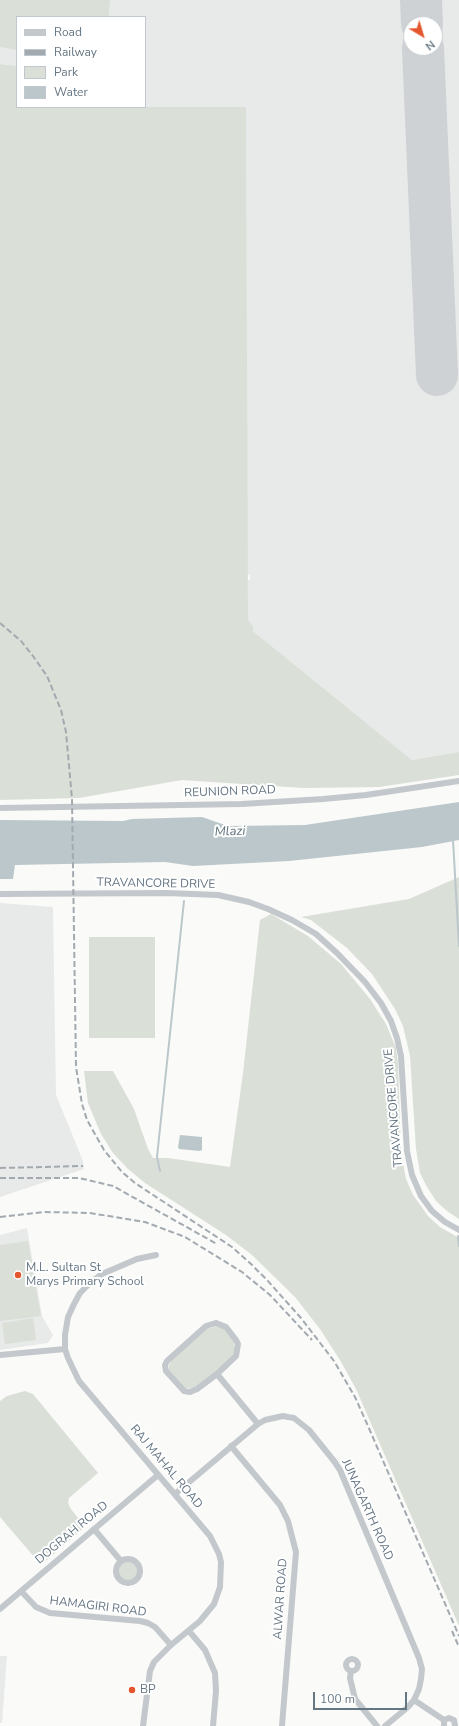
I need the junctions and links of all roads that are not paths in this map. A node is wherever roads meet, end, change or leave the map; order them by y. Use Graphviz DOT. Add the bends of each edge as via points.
graph roads {
  1 [pos="459,781"];
  2 [pos="0,808"];
  3 [pos="0,894"];
  4 [pos="459,1230"];
  5 [pos="156,1255"];
  6 [pos="65,1349"];
  7 [pos="0,1355"];
  8 [pos="217,1374"];
  9 [pos="258,1424"];
  10 [pos="232,1446"];
  11 [pos="158,1475"];
  12 [pos="175,1494"];
  13 [pos="94,1529"];
  14 [pos="121,1561"];
  15 [pos="21,1591"];
  16 [pos="0,1609"];
  17 [pos="189,1631"];
  18 [pos="171,1645"];
  19 [pos="351,1671"];
  20 [pos="414,1700"];
  21 [pos="444,1723"];
  22 [pos="143,1726"];
  23 [pos="213,1726"];
  24 [pos="282,1726"];
  25 [pos="377,1726"];
  26 [pos="385,1726"];
  27 [pos="455,1726"];
  1 -- 2 [label="street, REUNION ROAD" via="366,795 242,804"];
  3 -- 4 [label="street, TRAVANCORE DRIVE" via="218,895 268,909 316,934 365,982 391,1021 398,1038 401,1056 407,1152 412,1175 421,1196 432,1211"];
  5 -- 6 [label="street, RAJ MAHAL ROAD" via="137,1259 102,1274 85,1288 68,1317"];
  6 -- 7 [label="street"];
  6 -- 11 [label="street, RAJ MAHAL ROAD" via="79,1381"];
  8 -- 8 [label="street" via="190,1392 180,1388 169,1376 165,1365 206,1326 216,1323 226,1327 238,1344 236,1356"];
  8 -- 9 [label="street"];
  9 -- 10 [label="street, JUNAGARTH ROAD"];
  9 -- 20 [label="street, JUNAGARTH ROAD" via="282,1416 294,1418 309,1430 340,1470 419,1658 421,1679"];
  10 -- 12 [label="street, JUNAGARTH ROAD"];
  10 -- 24 [label="street, ALWAR ROAD" via="280,1505 288,1521 296,1552"];
  11 -- 12 [label="street, RAJ MAHAL ROAD"];
  11 -- 13 [label="street, DOGRAH ROAD"];
  12 -- 17 [label="street, RAJ MAHAL ROAD" via="210,1536 221,1562 222,1578 218,1596 208,1612"];
  13 -- 14 [label="street"];
  13 -- 15 [label="street, DOGRAH ROAD"];
  14 -- 14 [label="street" via="126,1558 132,1559 139,1565 140,1574 134,1581 125,1583 118,1577 116,1569"];
  15 -- 16 [label="street, DOGRAH ROAD"];
  15 -- 18 [label="street, HAMAGIRI ROAD" via="36,1607 50,1613 148,1623"];
  17 -- 18 [label="street, RAJ MAHAL ROAD"];
  17 -- 23 [label="street" via="205,1650 215,1672"];
  18 -- 22 [label="street, RAJ MAHAL ROAD" via="159,1656 150,1671"];
  19 -- 25 [label="street" via="355,1699"];
  20 -- 21 [label="street"];
  20 -- 26 [label="street, JUNAGARTH ROAD"];
  21 -- 27 [label="street" via="452,1718"];
}
